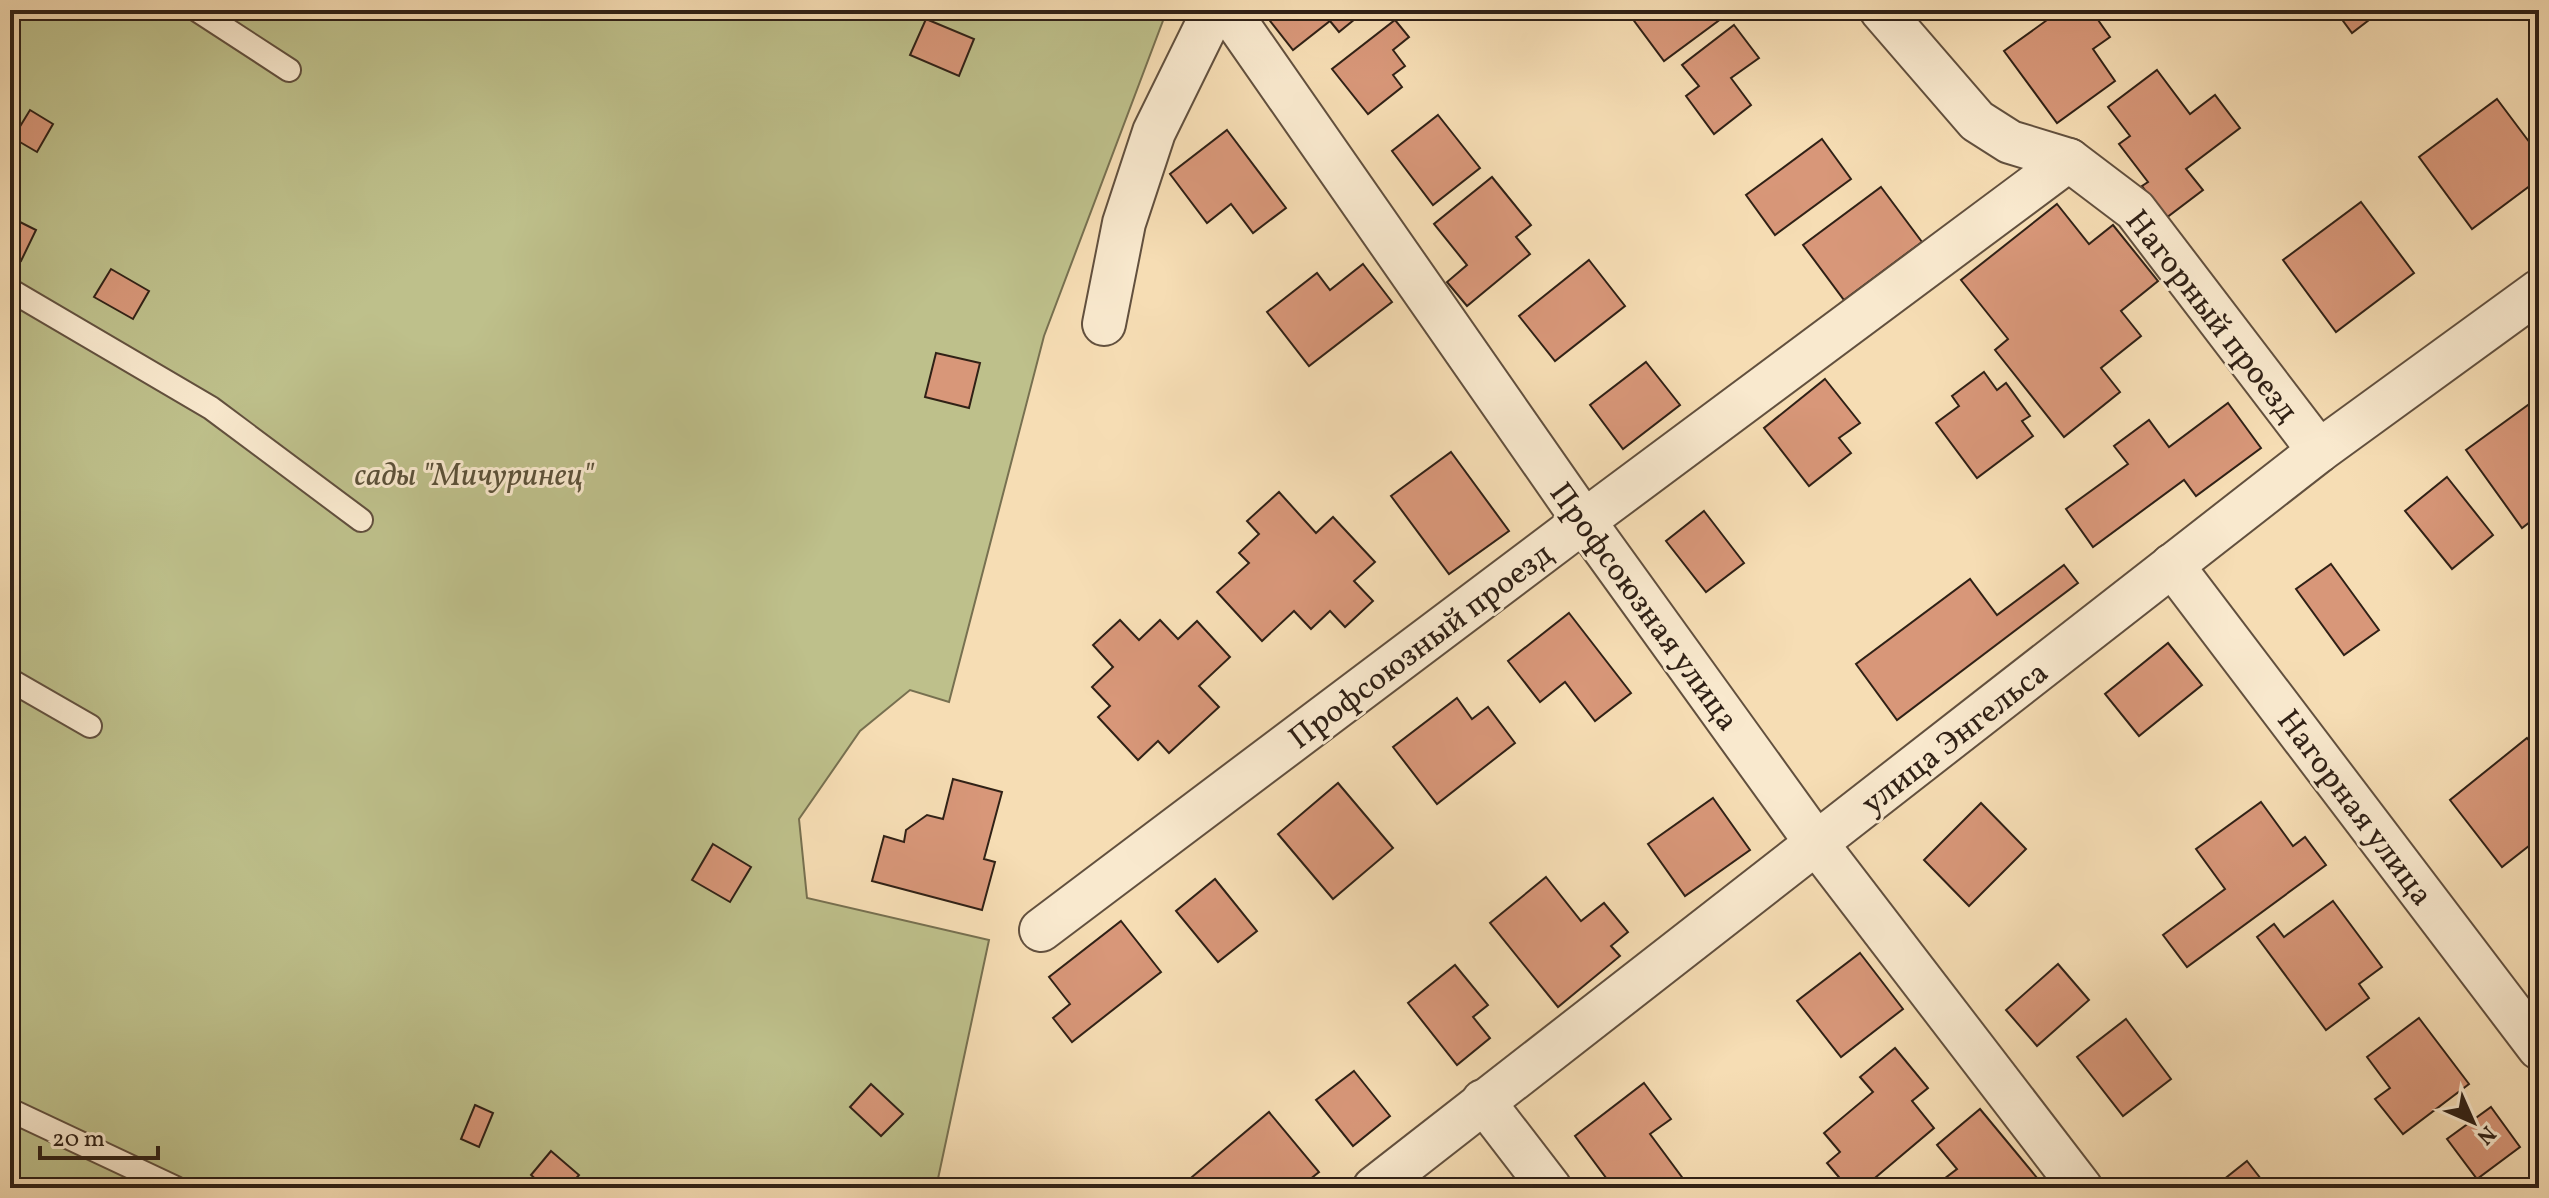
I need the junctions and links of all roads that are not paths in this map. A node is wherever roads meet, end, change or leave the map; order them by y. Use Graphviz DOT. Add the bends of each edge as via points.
graph roads {
  1 [pos="197,10"];
  2 [pos="1214,10"];
  3 [pos="1228,10"];
  4 [pos="1881,10"];
  5 [pos="289,70"];
  6 [pos="2069,160"];
  7 [pos="10,290"];
  8 [pos="2539,291"];
  9 [pos="1104,324"];
  10 [pos="2319,451"];
  11 [pos="361,520"];
  12 [pos="1584,521"];
  13 [pos="2172,565"];
  14 [pos="10,680"];
  15 [pos="90,726"];
  16 [pos="1817,844"];
  17 [pos="1041,930"];
  18 [pos="2539,1048"];
  19 [pos="1483,1101"];
  20 [pos="10,1110"];
  21 [pos="176,1188"];
  22 [pos="1374,1188"];
  23 [pos="1550,1188"];
  24 [pos="2081,1188"];
  1 -- 5 [label="lane"];
  2 -- 9 [label="street" via="1154,132 1124,223"];
  3 -- 12 [label="street, Профсоюзная улица"];
  4 -- 6 [label="street, Нагорный проезд" via="1977,121 2010,142"];
  6 -- 10 [label="street, Нагорный проезд" via="2135,210"];
  6 -- 12 [label="street, Профсоюзный проезд"];
  7 -- 11 [label="lane" via="211,408"];
  8 -- 10 [label="street, улица Энгельса"];
  10 -- 13 [label="street, улица Энгельса"];
  12 -- 16 [label="street, Профсоюзная улица"];
  12 -- 17 [label="street, Профсоюзный проезд"];
  13 -- 16 [label="street, улица Энгельса"];
  13 -- 18 [label="street, Нагорная улица"];
  14 -- 15 [label="lane"];
  16 -- 19 [label="street, улица Энгельса"];
  16 -- 24 [label="street, Профсоюзная улица"];
  19 -- 22 [label="street, улица Энгельса"];
  19 -- 23 [label="street"];
  20 -- 21 [label="lane"];
}
